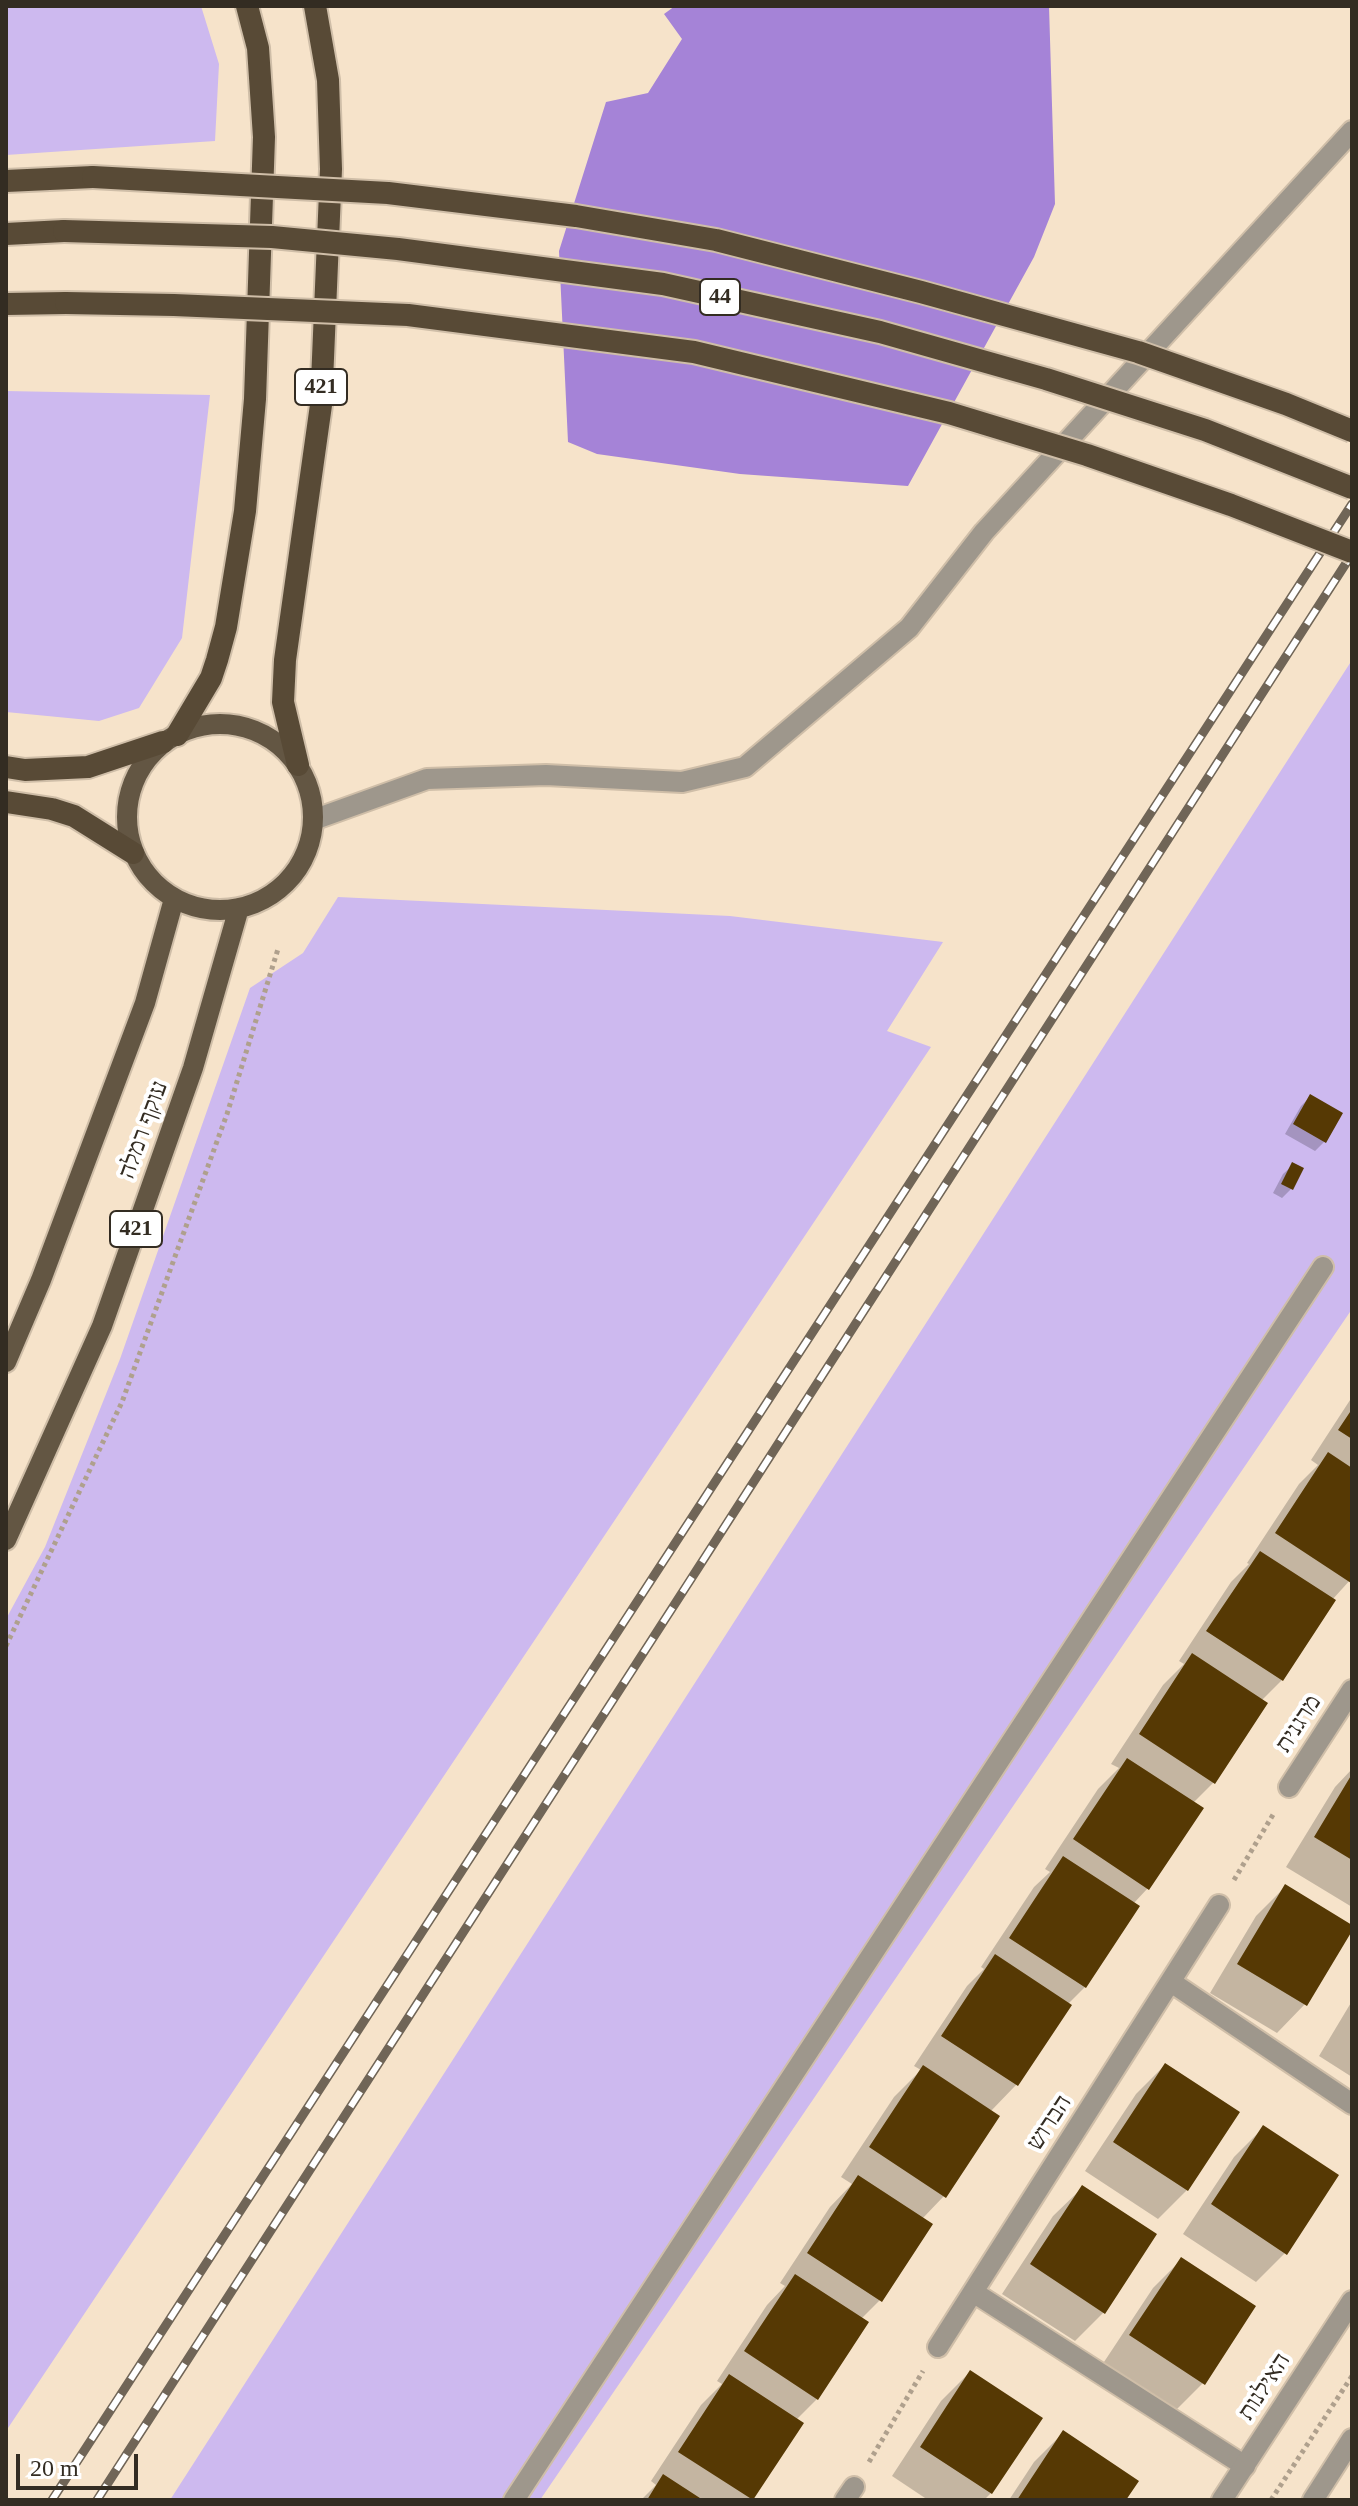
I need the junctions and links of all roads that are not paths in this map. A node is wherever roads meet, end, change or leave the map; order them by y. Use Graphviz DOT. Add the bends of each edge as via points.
graph roads {
  1 [pos="247,6"];
  2 [pos="315,6"];
  3 [pos="1352,131"];
  4 [pos="6,181"];
  5 [pos="6,234"];
  6 [pos="6,304"];
  7 [pos="1352,431"];
  8 [pos="1352,488"];
  9 [pos="1352,552"];
  10 [pos="170,738"];
  11 [pos="298,765"];
  12 [pos="6,767"];
  13 [pos="6,802"];
  14 [pos="313,820"];
  15 [pos="133,853"];
  16 [pos="174,899"];
  17 [pos="239,908"];
  18 [pos="1323,1267"];
  19 [pos="6,1362"];
  20 [pos="6,1540"];
  21 [pos="1352,1690"];
  22 [pos="1289,1787"];
  23 [pos="1219,1905"];
  24 [pos="1171,1982"];
  25 [pos="1352,2104"];
  26 [pos="973,2292"];
  27 [pos="1352,2301"];
  28 [pos="938,2347"];
  29 [pos="1352,2439"];
  30 [pos="1245,2466"];
  31 [pos="514,2500"];
  32 [pos="1222,2500"];
  33 [pos="1313,2500"];
  1 -- 10 [label="highway, 421" via="258,48 264,137 249,468 226,627 211,678"];
  2 -- 11 [label="highway, 421" via="328,80 331,169 321,405 289,621 283,702"];
  3 -- 14 [label="street" via="984,532 909,628 745,767 682,782 546,775 427,779"];
  4 -- 7 [label="highway, bridge" via="93,177 388,193 716,240 1138,352"];
  5 -- 8 [label="highway, 44, bridge" via="272,237 663,284 880,332 1046,379 1205,430"];
  6 -- 9 [label="highway, bridge" via="189,305 408,315 694,352 977,421 1116,465"];
  10 -- 11 [label="main road, 421" via="221,723 252,728 279,744"];
  10 -- 12 [label="highway" via="88,767"];
  10 -- 15 [label="main road, 421" via="142,764 129,791 126,822"];
  11 -- 14 [label="main road, 421" via="310,791"];
  13 -- 15 [label="highway" via="74,816"];
  14 -- 17 [label="main road, 421" via="307,850 292,876 268,897"];
  15 -- 16 [label="main road, 421" via="150,880"];
  16 -- 17 [label="main road, 421" via="195,907"];
  16 -- 19 [label="main road, עוקף רמלה" via="145,1003"];
  17 -- 20 [label="main road, עוקף רמלה / 421" via="193,1068 102,1326"];
  18 -- 31 [label="street"];
  21 -- 22 [label="street, מרגנית"];
  23 -- 24 [label="street, הברוש"];
  24 -- 25 [label="street"];
  24 -- 26 [label="street, הברוש"];
  26 -- 28 [label="street, הברוש"];
  26 -- 30 [label="street"];
  27 -- 30 [label="street, האילנות"];
  29 -- 33 [label="street"];
  30 -- 32 [label="street, האילנות"];
}
